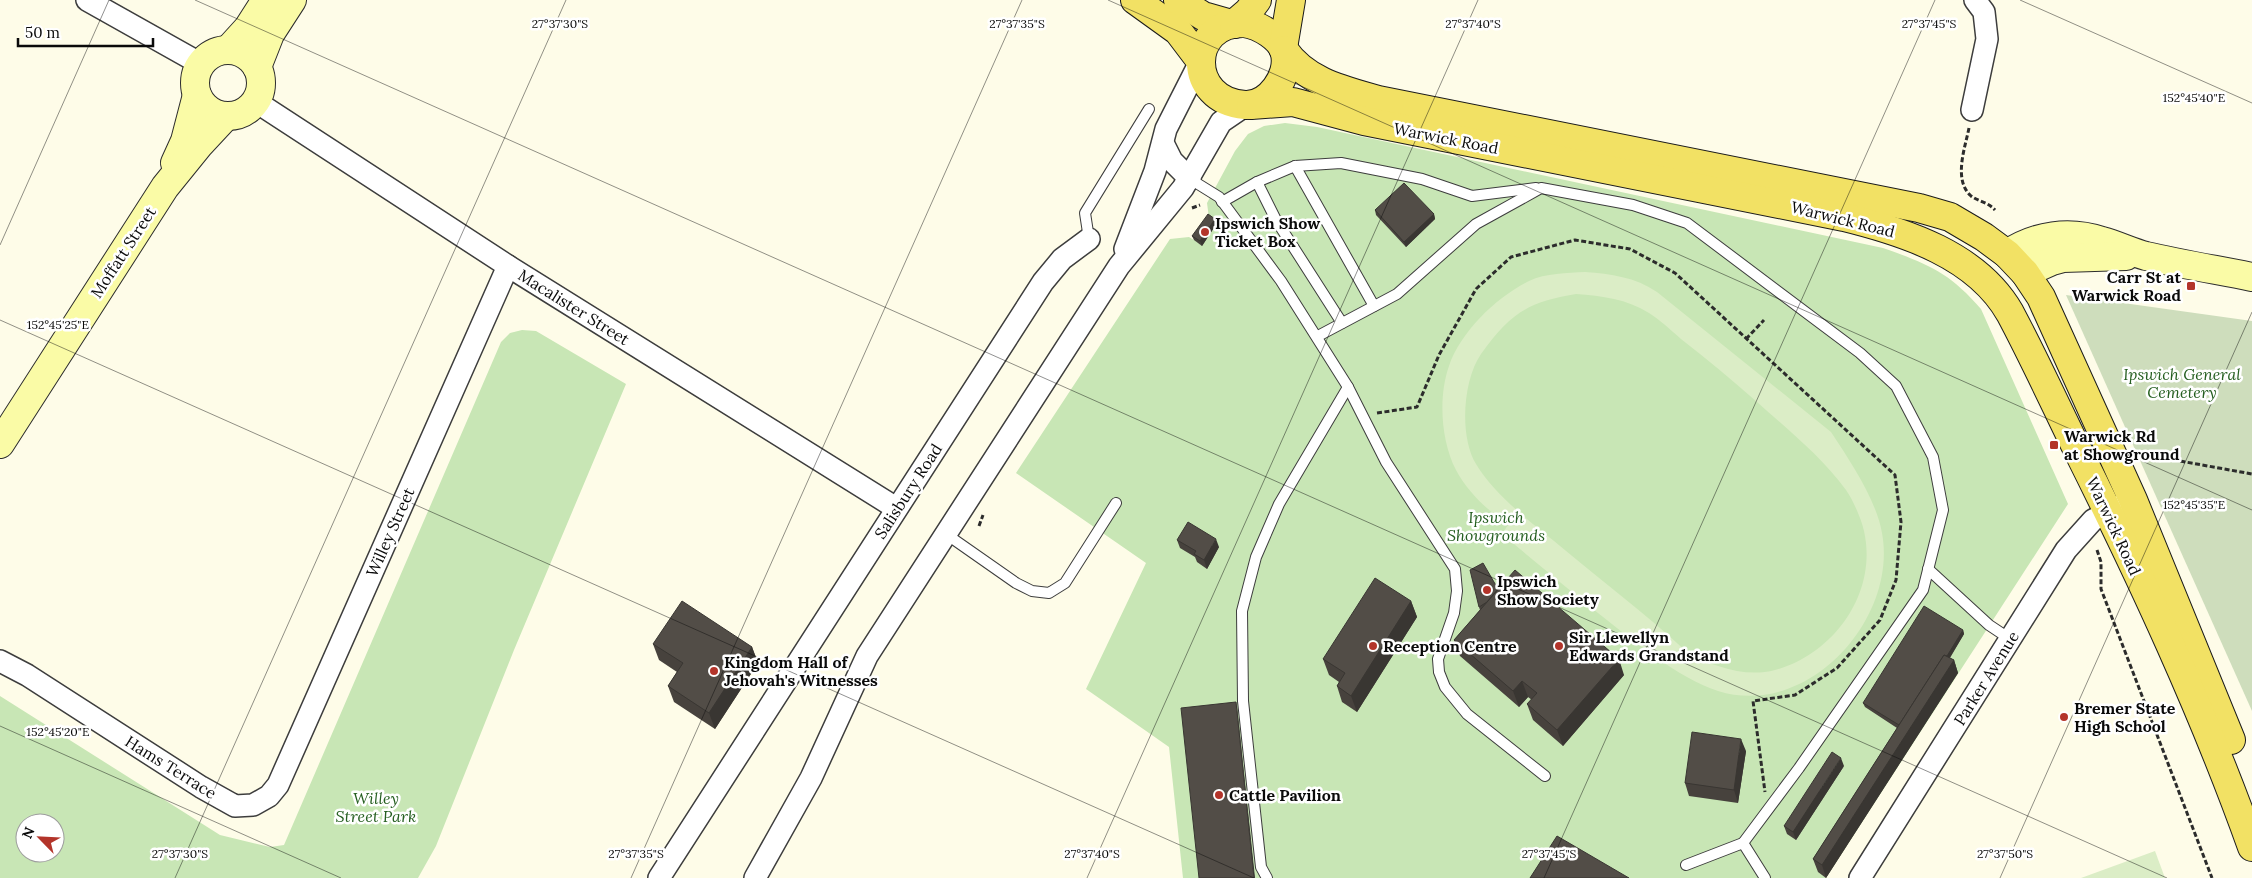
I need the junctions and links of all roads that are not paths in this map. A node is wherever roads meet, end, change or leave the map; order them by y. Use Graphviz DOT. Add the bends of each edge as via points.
graph roads {
  1 [pos="86,0"];
  2 [pos="266,0"];
  3 [pos="292,0"];
  4 [pos="1135,0"];
  5 [pos="1178,0"];
  6 [pos="1257,0"];
  7 [pos="1291,0"];
  8 [pos="1974,0"];
  9 [pos="1232,24"];
  10 [pos="1283,49"];
  11 [pos="228,50"];
  12 [pos="1200,61"];
  13 [pos="201,64"];
  14 [pos="257,67"];
  15 [pos="197,95"];
  16 [pos="256,101"];
  17 [pos="1249,105"];
  18 [pos="1149,110"];
  19 [pos="1972,110"];
  20 [pos="226,116"];
  21 [pos="1163,143"];
  22 [pos="1294,166"];
  23 [pos="1190,179"];
  24 [pos="1257,182"];
  25 [pos="164,187"];
  26 [pos="1541,188"];
  27 [pos="1222,202"];
  28 [pos="1089,239"];
  29 [pos="2007,254"];
  30 [pos="2144,255"];
  31 [pos="508,266"];
  32 [pos="1119,266"];
  33 [pos="2025,273"];
  34 [pos="2252,277"];
  35 [pos="1988,284"];
  36 [pos="1374,306"];
  37 [pos="1342,323"];
  38 [pos="1318,336"];
  39 [pos="1348,387"];
  40 [pos="0,444"];
  41 [pos="2133,500"];
  42 [pos="1116,503"];
  43 [pos="896,508"];
  44 [pos="2108,512"];
  45 [pos="946,534"];
  46 [pos="1928,569"];
  47 [pos="2010,639"];
  48 [pos="0,661"];
  49 [pos="1545,776"];
  50 [pos="2252,795"];
  51 [pos="269,796"];
  52 [pos="1743,842"];
  53 [pos="2252,847"];
  54 [pos="1686,865"];
  55 [pos="755,874"];
  56 [pos="659,878"];
  57 [pos="1267,878"];
  58 [pos="1765,878"];
  59 [pos="1860,878"];
  1 -- 13 [label="street"];
  2 -- 11 [label="main road" via="248,28"];
  3 -- 14 [label="main road" via="270,34"];
  4 -- 12 [label="main road" via="1178,31"];
  5 -- 9 [label="main road" via="1203,16"];
  6 -- 9 [label="main road"];
  7 -- 10 [label="main road"];
  8 -- 19 [label="street" via="1984,12 1987,39"];
  9 -- 10 [label="main road" via="1260,27"];
  9 -- 12 [label="main road" via="1211,36"];
  10 -- 17 [label="main road" via="1285,65 1277,85 1266,97"];
  10 -- 29 [label="main road, Warwick Road" via="1300,69 1348,92 1919,208 1950,218"];
  11 -- 13 [label="main road" via="212,54"];
  11 -- 14 [label="main road" via="244,54"];
  12 -- 17 [label="main road" via="1204,79 1214,92 1228,101"];
  12 -- 21 [label="street" via="1167,125"];
  13 -- 15 [label="main road" via="196,74"];
  14 -- 16 [label="main road" via="261,84"];
  15 -- 20 [label="main road" via="208,110"];
  15 -- 25 [label="main road, Moffatt Street" via="185,141"];
  16 -- 20 [label="main road" via="243,112"];
  16 -- 31 [label="street, Macalister Street"];
  17 -- 23 [label="street" via="1227,116 1218,126"];
  17 -- 35 [label="main road, Warwick Road" via="1304,104 1364,121 1877,225 1920,240 1950,256"];
  18 -- 28 [label="lane, Salisbury Road" via="1085,213"];
  20 -- 25 [label="main road, Moffatt Street"];
  21 -- 23 [label="street" via="1172,162"];
  21 -- 32 [label="street"];
  22 -- 24 [label="lane"];
  22 -- 26 [label="lane" via="1341,163 1422,179 1472,196"];
  22 -- 36 [label="lane"];
  23 -- 27 [label="lane" via="1213,192"];
  23 -- 32 [label="street"];
  24 -- 27 [label="lane"];
  24 -- 37 [label="lane" via="1276,220"];
  25 -- 40 [label="main road, Moffatt Street"];
  26 -- 36 [label="lane" via="1476,224 1397,294"];
  26 -- 46 [label="lane" via="1633,204 1688,223 1860,353 1896,386 1933,457 1943,510"];
  27 -- 38 [label="lane" via="1269,263"];
  28 -- 43 [label="street, Salisbury Road" via="1062,259 1043,282"];
  29 -- 30 [label="main road" via="2025,243 2056,235 2101,240"];
  29 -- 33 [label="main road, Warwick Road"];
  29 -- 35 [label="main road"];
  30 -- 33 [label="main road" via="2063,258"];
  30 -- 34 [label="main road"];
  31 -- 43 [label="street, Macalister Street"];
  31 -- 51 [label="street, Willey Street" via="282,776"];
  32 -- 45 [label="street"];
  33 -- 35 [label="main road"];
  33 -- 41 [label="main road, Warwick Road" via="2048,310"];
  35 -- 44 [label="main road, Warwick Road" via="2019,330"];
  36 -- 37 [label="lane"];
  37 -- 38 [label="lane"];
  38 -- 39 [label="lane"];
  39 -- 49 [label="lane" via="1386,462 1455,569 1454,613 1438,659 1445,687 1467,714"];
  39 -- 57 [label="lane" via="1279,504 1256,557 1242,611 1242,701 1261,867"];
  41 -- 44 [label="street, Parker Avenue"];
  41 -- 50 [label="main road, Warwick Road"];
  42 -- 45 [label="lane" via="1065,583 1049,593 1032,591 1016,583"];
  43 -- 56 [label="street, Salisbury Road"];
  44 -- 47 [label="street, Parker Avenue" via="2093,520 2066,550"];
  44 -- 53 [label="main road, Warwick Road" via="2183,672"];
  45 -- 55 [label="street" via="867,656 811,778"];
  46 -- 47 [label="lane" via="1989,625"];
  46 -- 52 [label="lane" via="1923,590"];
  47 -- 59 [label="street, Parker Avenue"];
  48 -- 51 [label="street, Hams Terrace" via="27,675 201,788 235,806 253,805"];
  52 -- 54 [label="lane"];
  52 -- 58 [label="lane"];
}
